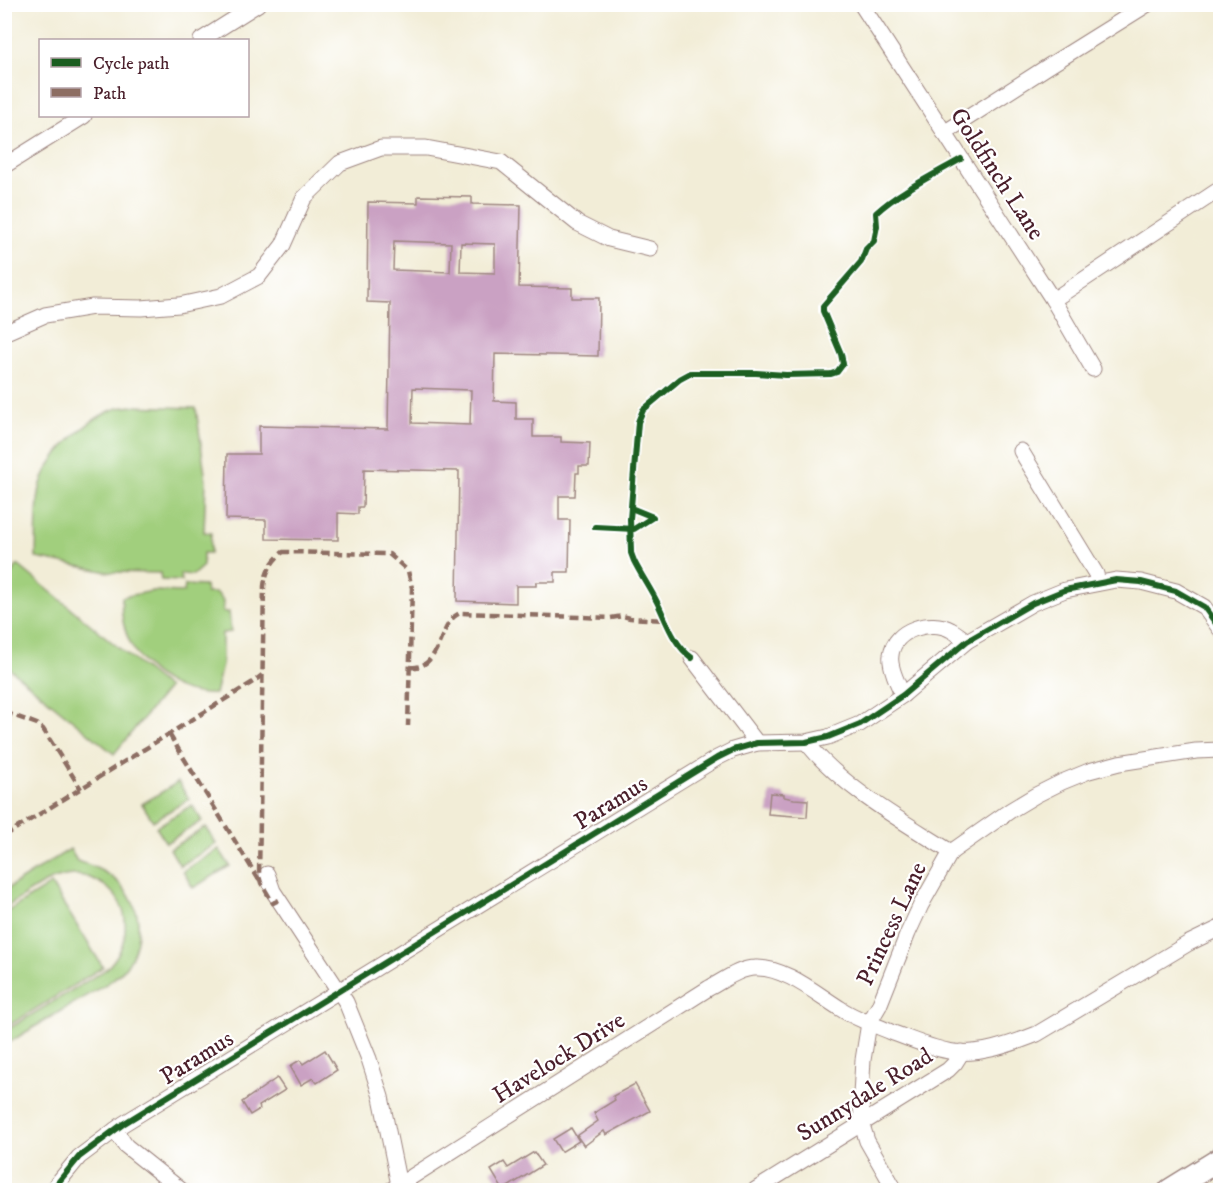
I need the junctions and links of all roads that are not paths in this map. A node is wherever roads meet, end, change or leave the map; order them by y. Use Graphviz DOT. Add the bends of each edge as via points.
graph roads {
  1 [pos="258,4"];
  2 [pos="861,4"];
  3 [pos="1148,4"];
  4 [pos="203,39"];
  5 [pos="82,117"];
  6 [pos="944,133"];
  7 [pos="4,166"];
  8 [pos="1221,189"];
  9 [pos="650,249"];
  10 [pos="1053,300"];
  11 [pos="4,333"];
  12 [pos="1093,369"];
  13 [pos="1021,451"];
  14 [pos="1098,584"];
  15 [pos="1221,629"];
  16 [pos="967,641"];
  17 [pos="692,658"];
  18 [pos="903,695"];
  19 [pos="806,742"];
  20 [pos="758,743"];
  21 [pos="1221,750"];
  22 [pos="951,852"];
  23 [pos="267,874"];
  24 [pos="1221,928"];
  25 [pos="340,992"];
  26 [pos="869,1023"];
  27 [pos="962,1052"];
  28 [pos="862,1125"];
  29 [pos="115,1130"];
  30 [pos="1221,1159"];
  31 [pos="396,1189"];
  32 [pos="52,1191"];
  33 [pos="181,1191"];
  34 [pos="755,1191"];
  35 [pos="895,1191"];
  36 [pos="1170,1191"];
  1 -- 4 [label="street"];
  2 -- 6 [label="street, Goldfinch Lane"];
  3 -- 6 [label="street"];
  5 -- 7 [label="street"];
  6 -- 10 [label="street, Goldfinch Lane"];
  8 -- 10 [label="street"];
  9 -- 11 [label="street" via="609,238 578,224 501,162 426,148 381,148 340,163 304,198 283,245 259,276 221,296 179,305 93,307 45,315"];
  10 -- 12 [label="street, Goldfinch Lane"];
  13 -- 14 [label="street" via="1096,574"];
  14 -- 15 [label="street, Paramus" via="1116,580 1141,582 1176,591 1204,608"];
  14 -- 16 [label="street, Paramus" via="1065,590 1033,603"];
  16 -- 18 [label="street, Paramus"];
  16 -- 18 [label="street" via="938,626 907,631 890,656"];
  17 -- 20 [label="street"];
  18 -- 19 [label="street, Paramus" via="860,724"];
  19 -- 20 [label="street, Paramus"];
  19 -- 22 [label="street" via="823,762 872,800"];
  20 -- 25 [label="street, Paramus" via="717,758"];
  21 -- 22 [label="street, Princess Lane" via="1089,771 1036,795"];
  22 -- 26 [label="street, Princess Lane" via="921,905"];
  23 -- 25 [label="street" via="273,891"];
  24 -- 27 [label="street, Sunnydale Road" via="1037,1034 1013,1043"];
  25 -- 29 [label="street, Paramus"];
  25 -- 31 [label="street" via="375,1078"];
  26 -- 27 [label="street" via="922,1044"];
  26 -- 28 [label="street, Princess Lane" via="863,1060"];
  26 -- 31 [label="street, Havelock Drive" via="769,969 754,968 733,975"];
  27 -- 28 [label="street, Sunnydale Road" via="948,1070"];
  28 -- 34 [label="street, Sunnydale Road"];
  28 -- 35 [label="street, Princess Lane"];
  29 -- 32 [label="street, Paramus" via="79,1157"];
  29 -- 33 [label="street" via="126,1146"];
  30 -- 36 [label="main road"];
}
